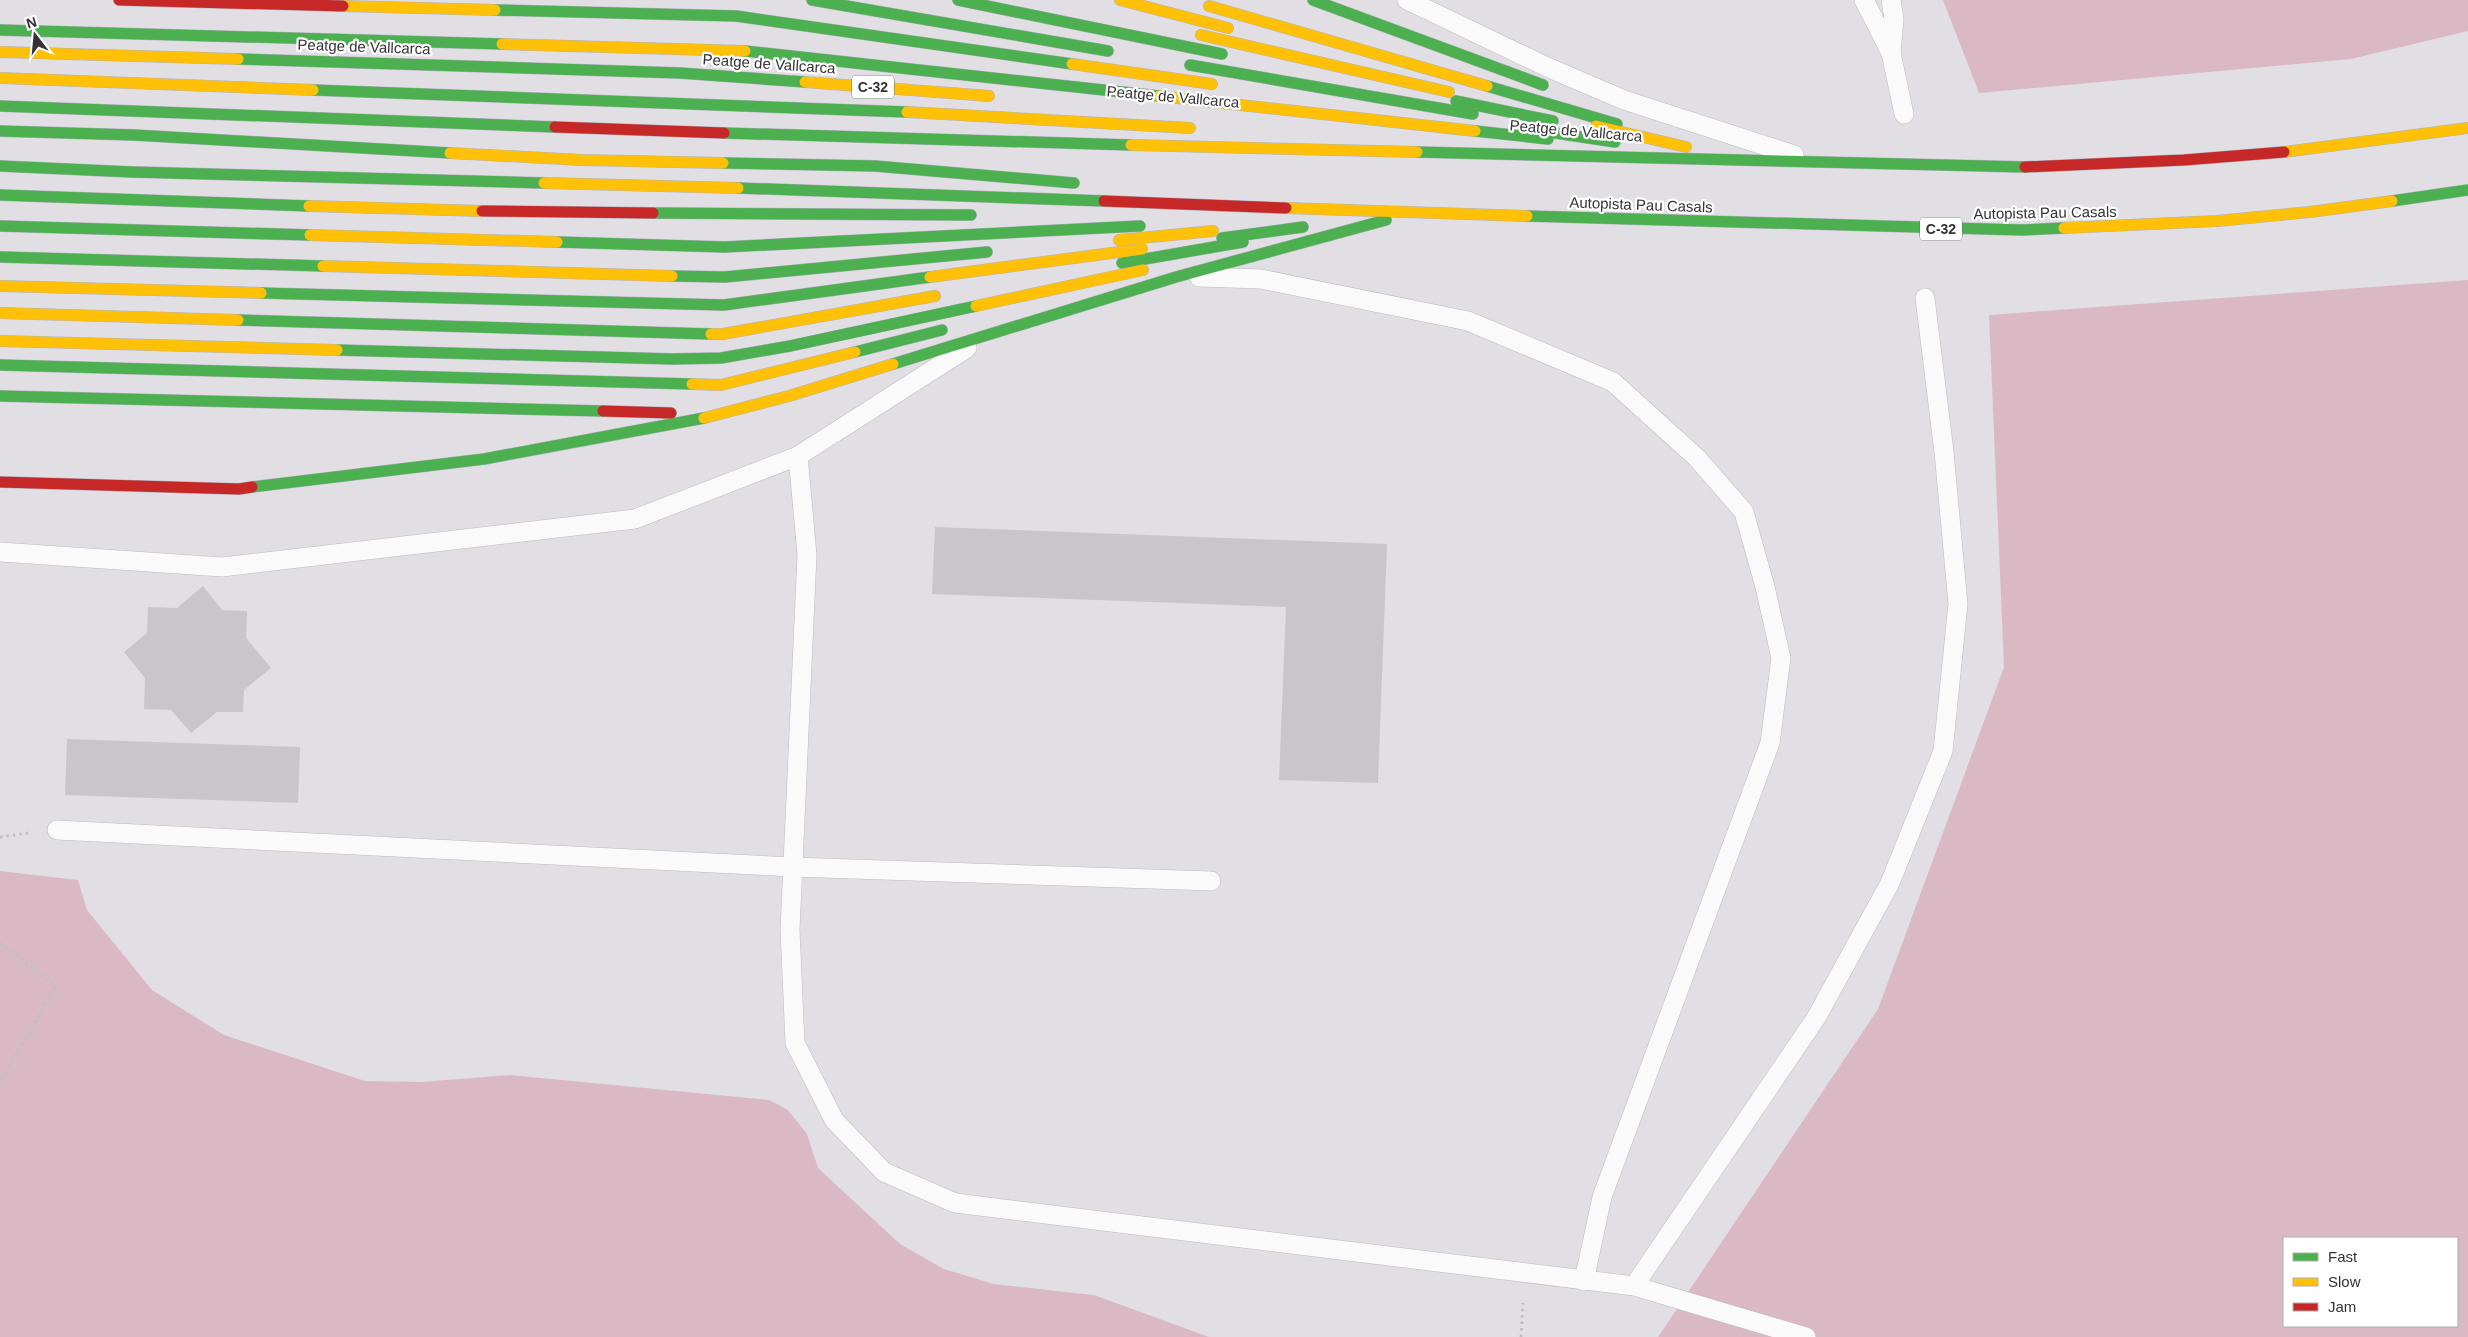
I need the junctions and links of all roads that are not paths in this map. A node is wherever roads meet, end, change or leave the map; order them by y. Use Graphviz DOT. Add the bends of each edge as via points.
graph roads {
  1 [pos="119,0"];
  2 [pos="812,0"];
  3 [pos="958,0"];
  4 [pos="1120,0"];
  5 [pos="1313,0"];
  6 [pos="1406,0"];
  7 [pos="1864,0"];
  8 [pos="1891,0"];
  9 [pos="1196,3"];
  10 [pos="0,30"];
  11 [pos="1235,30"];
  12 [pos="1185,31"];
  13 [pos="1274,39"];
  14 [pos="0,52"];
  15 [pos="1116,52"];
  16 [pos="1891,53"];
  17 [pos="1229,55"];
  18 [pos="1174,62"];
  19 [pos="1288,67"];
  20 [pos="0,78"];
  21 [pos="1223,86"];
  22 [pos="1556,90"];
  23 [pos="997,97"];
  24 [pos="1311,98"];
  25 [pos="1594,104"];
  26 [pos="0,106"];
  27 [pos="1904,114"];
  28 [pos="1631,118"];
  29 [pos="1255,119"];
  30 [pos="2468,128"];
  31 [pos="1205,129"];
  32 [pos="1659,129"];
  33 [pos="0,131"];
  34 [pos="1385,139"];
  35 [pos="1743,160"];
  36 [pos="1819,163"];
  37 [pos="0,166"];
  38 [pos="1084,184"];
  39 [pos="2468,190"];
  40 [pos="1173,192"];
  41 [pos="0,195"];
  42 [pos="1411,213"];
  43 [pos="1124,214"];
  44 [pos="986,215"];
  45 [pos="1262,220"];
  46 [pos="1222,222"];
  47 [pos="1318,223"];
  48 [pos="0,226"];
  49 [pos="1103,241"];
  50 [pos="1003,250"];
  51 [pos="0,258"];
  52 [pos="1088,269"];
  53 [pos="1176,277"];
  54 [pos="0,286"];
  55 [pos="951,294"];
  56 [pos="1925,298"];
  57 [pos="1055,302"];
  58 [pos="0,313"];
  59 [pos="949,328"];
  60 [pos="991,333"];
  61 [pos="0,341"];
  62 [pos="0,365"];
  63 [pos="0,396"];
  64 [pos="721,415"];
  65 [pos="798,456"];
  66 [pos="0,482"];
  67 [pos="0,552"];
  68 [pos="57,830"];
  69 [pos="793,867"];
  70 [pos="1211,881"];
  71 [pos="1584,1280"];
  72 [pos="1634,1286"];
  73 [pos="1806,1337"];
  1 -- 21 [label="highway" via="736,16"];
  2 -- 15 [label="highway"];
  3 -- 17 [label="highway"];
  4 -- 11 [label="highway"];
  5 -- 22 [label="highway"];
  6 -- 36 [label="lane" via="1624,100"];
  7 -- 16 [label="lane"];
  8 -- 16 [label="lane" via="1894,19"];
  9 -- 35 [label="highway"];
  10 -- 35 [label="highway" via="735,50"];
  12 -- 35 [label="highway"];
  13 -- 35 [label="highway"];
  14 -- 23 [label="highway, Peatge de Vallcarca / C-32" via="680,72"];
  16 -- 27 [label="lane"];
  18 -- 35 [label="highway"];
  19 -- 35 [label="highway"];
  20 -- 31 [label="highway" via="877,110"];
  24 -- 35 [label="highway"];
  25 -- 28 [label="highway"];
  26 -- 35 [label="highway" via="794,136"];
  29 -- 35 [label="highway, Peatge de Vallcarca"];
  30 -- 36 [label="highway" via="2377,144 2184,161 2011,167"];
  32 -- 35 [label="highway"];
  33 -- 38 [label="highway" via="134,135 581,160 875,166"];
  34 -- 35 [label="highway"];
  35 -- 36 [label="highway"];
  37 -- 42 [label="highway"];
  39 -- 42 [label="highway, Autopista Pau Casals / C-32" via="2320,211 2217,221 2022,230"];
  40 -- 42 [label="highway"];
  41 -- 44 [label="highway" via="588,213"];
  42 -- 43 [label="highway, C-32"];
  42 -- 45 [label="highway"];
  42 -- 47 [label="highway"];
  42 -- 52 [label="highway"];
  42 -- 53 [label="highway"];
  42 -- 57 [label="highway"];
  42 -- 61 [label="highway" via="721,358"];
  46 -- 48 [label="highway" via="725,247"];
  47 -- 49 [label="highway"];
  47 -- 54 [label="highway" via="724,305"];
  50 -- 51 [label="highway" via="725,277"];
  53 -- 60 [label="highway"];
  53 -- 71 [label="lane" via="1261,279 1468,321 1614,382 1697,458 1744,512 1781,658 1770,743 1602,1197"];
  55 -- 58 [label="highway" via="723,334"];
  56 -- 72 [label="lane" via="1958,604 1943,751 1890,883 1816,1018"];
  59 -- 62 [label="highway" via="721,385"];
  60 -- 64 [label="highway"];
  60 -- 65 [label="lane"];
  63 -- 64 [label="highway"];
  64 -- 66 [label="highway" via="484,459 239,489"];
  65 -- 67 [label="lane" via="635,519 222,567"];
  65 -- 69 [label="lane" via="807,555"];
  68 -- 69 [label="lane"];
  69 -- 70 [label="lane"];
  69 -- 71 [label="lane" via="790,930 794,1043 834,1120 884,1172 955,1203"];
  71 -- 72 [label="lane"];
  72 -- 73 [label="lane"];
}
